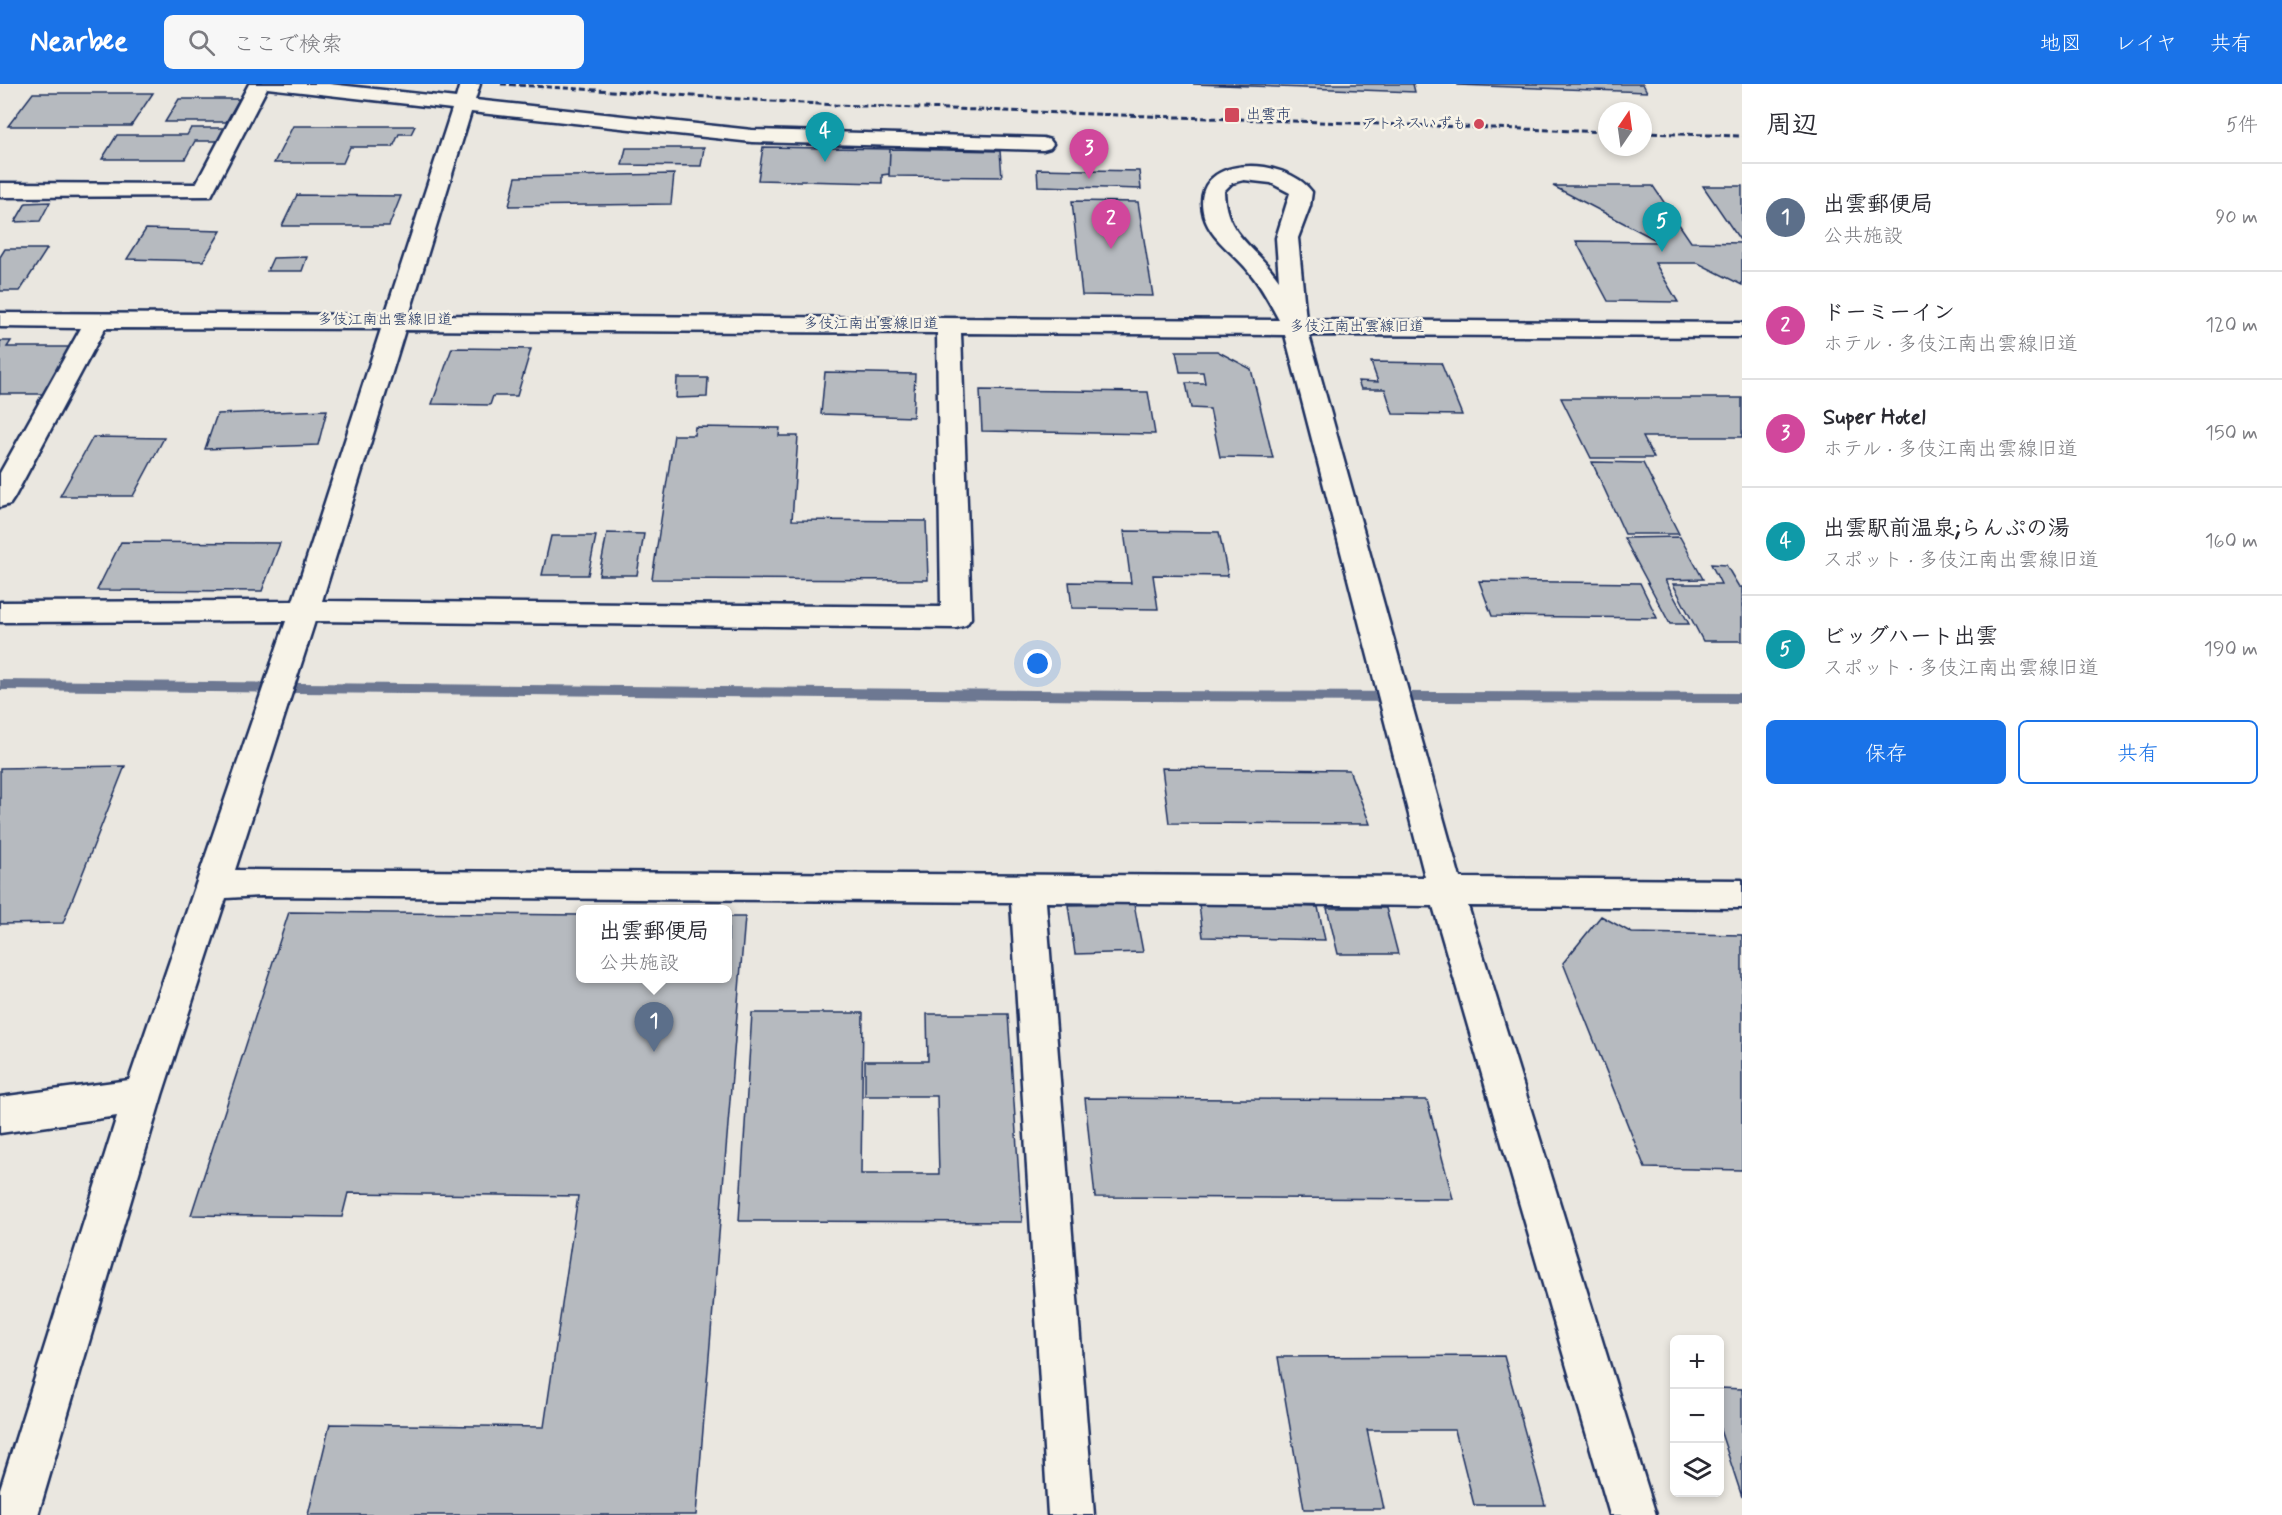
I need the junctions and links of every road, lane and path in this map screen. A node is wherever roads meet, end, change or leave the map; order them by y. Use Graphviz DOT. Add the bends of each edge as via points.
graph roads {
  1 [pos="258,84"];
  2 [pos="274,84"];
  3 [pos="470,84"];
  4 [pos="464,106"];
  5 [pos="1043,144"];
  6 [pos="0,190"];
  7 [pos="0,320"];
  8 [pos="97,320"];
  9 [pos="398,320"];
  10 [pos="949,324"];
  11 [pos="1295,327"];
  12 [pos="1742,330"];
  13 [pos="0,498"];
  14 [pos="304,611"];
  15 [pos="0,612"];
  16 [pos="212,885"];
  17 [pos="1027,887"];
  18 [pos="1446,890"];
  19 [pos="1742,894"];
  20 [pos="143,1095"];
  21 [pos="0,1115"];
  22 [pos="15,1515"];
  23 [pos="1071,1515"];
  24 [pos="1633,1515"];
  1 -- 6 [label="street" via="203,190"];
  2 -- 4 [label="street"];
  3 -- 4 [label="street"];
  4 -- 5 [label="street" via="752,136"];
  4 -- 9 [label="street"];
  7 -- 8 [label="street, 多伎江南出雲線旧道"];
  8 -- 9 [label="street, 多伎江南出雲線旧道"];
  8 -- 13 [label="street"];
  9 -- 10 [label="street, 多伎江南出雲線旧道"];
  9 -- 14 [label="street"];
  10 -- 11 [label="street, 多伎江南出雲線旧道"];
  10 -- 14 [label="street" via="956,618"];
  11 -- 11 [label="street" via="1258,267 1222,232 1212,212 1213,190 1225,177 1281,177 1295,183 1301,192 1287,238"];
  11 -- 12 [label="street, 多伎江南出雲線旧道"];
  11 -- 18 [label="street"];
  14 -- 15 [label="street"];
  14 -- 16 [label="street"];
  16 -- 17 [label="street" via="261,882"];
  16 -- 20 [label="street"];
  17 -- 18 [label="street"];
  17 -- 23 [label="street"];
  18 -- 19 [label="street"];
  18 -- 24 [label="street"];
  20 -- 21 [label="street"];
  20 -- 22 [label="street"];
}
